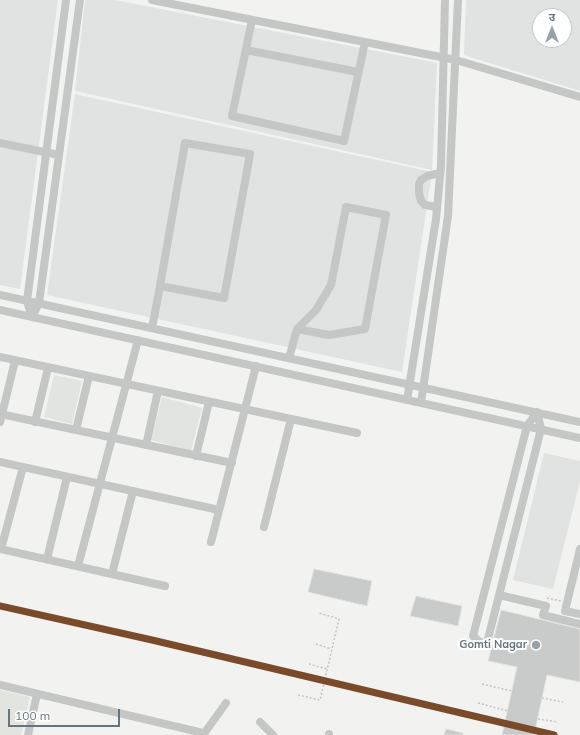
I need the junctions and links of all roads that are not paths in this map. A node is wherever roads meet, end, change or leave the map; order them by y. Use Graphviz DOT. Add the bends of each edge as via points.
graph roads {
  1 [pos="66,0"];
  2 [pos="80,0"];
  3 [pos="152,0"];
  4 [pos="445,0"];
  5 [pos="458,0"];
  6 [pos="252,20"];
  7 [pos="365,42"];
  8 [pos="246,50"];
  9 [pos="444,58"];
  10 [pos="456,60"];
  11 [pos="358,72"];
  12 [pos="54,90"];
  13 [pos="580,97"];
  14 [pos="65,108"];
  15 [pos="0,143"];
  16 [pos="46,153"];
  17 [pos="59,155"];
  18 [pos="440,173"];
  19 [pos="437,207"];
  20 [pos="160,286"];
  21 [pos="0,294"];
  22 [pos="27,300"];
  23 [pos="39,303"];
  24 [pos="0,310"];
  25 [pos="32,317"];
  26 [pos="152,328"];
  27 [pos="297,329"];
  28 [pos="138,340"];
  29 [pos="0,357"];
  30 [pos="289,358"];
  31 [pos="15,361"];
  32 [pos="256,366"];
  33 [pos="48,368"];
  34 [pos="89,376"];
  35 [pos="126,384"];
  36 [pos="410,384"];
  37 [pos="423,387"];
  38 [pos="158,391"];
  39 [pos="407,400"];
  40 [pos="209,402"];
  41 [pos="421,403"];
  42 [pos="245,410"];
  43 [pos="537,412"];
  44 [pos="1,417"];
  45 [pos="291,420"];
  46 [pos="35,422"];
  47 [pos="580,422"];
  48 [pos="527,426"];
  49 [pos="76,430"];
  50 [pos="541,430"];
  51 [pos="356,434"];
  52 [pos="112,438"];
  53 [pos="580,438"];
  54 [pos="146,445"];
  55 [pos="196,456"];
  56 [pos="0,462"];
  57 [pos="232,463"];
  58 [pos="23,467"];
  59 [pos="67,477"];
  60 [pos="100,484"];
  61 [pos="133,491"];
  62 [pos="219,510"];
  63 [pos="264,526"];
  64 [pos="211,542"];
  65 [pos="0,549"];
  66 [pos="580,550"];
  67 [pos="47,559"];
  68 [pos="78,566"];
  69 [pos="112,574"];
  70 [pos="165,586"];
  71 [pos="499,595"];
  72 [pos="580,614"];
  73 [pos="580,624"];
  74 [pos="0,686"];
  75 [pos="37,694"];
  76 [pos="226,703"];
  77 [pos="260,722"];
  78 [pos="203,734"];
  79 [pos="28,735"];
  80 [pos="273,735"];
  1 -- 12 [label="street"];
  2 -- 14 [label="street"];
  3 -- 6 [label="street"];
  4 -- 9 [label="street"];
  5 -- 10 [label="street"];
  6 -- 7 [label="street"];
  6 -- 8 [label="street"];
  7 -- 9 [label="street"];
  7 -- 11 [label="street"];
  8 -- 11 [label="street"];
  8 -- 11 [label="street" via="232,116 344,141"];
  9 -- 10 [label="street"];
  9 -- 18 [label="street"];
  10 -- 13 [label="street"];
  10 -- 37 [label="street" via="448,216"];
  12 -- 14 [label="street"];
  12 -- 16 [label="street"];
  14 -- 17 [label="street"];
  15 -- 16 [label="street"];
  16 -- 17 [label="street"];
  16 -- 22 [label="street"];
  17 -- 23 [label="street"];
  18 -- 19 [label="street"];
  18 -- 19 [label="street" via="421,180 419,193 425,205"];
  19 -- 36 [label="street"];
  20 -- 20 [label="street" via="186,143 250,154 224,298"];
  20 -- 26 [label="street"];
  21 -- 22 [label="street"];
  22 -- 23 [label="street"];
  22 -- 25 [label="street"];
  23 -- 25 [label="street"];
  23 -- 26 [label="street"];
  24 -- 25 [label="street"];
  25 -- 28 [label="street"];
  26 -- 30 [label="street"];
  27 -- 27 [label="street" via="316,310 331,285 346,207 386,215 365,329 329,335"];
  27 -- 30 [label="street"];
  28 -- 32 [label="street"];
  28 -- 35 [label="street"];
  29 -- 31 [label="street"];
  30 -- 36 [label="street"];
  31 -- 33 [label="street"];
  31 -- 44 [label="street"];
  32 -- 39 [label="street"];
  32 -- 42 [label="street"];
  33 -- 34 [label="street"];
  33 -- 46 [label="street"];
  34 -- 35 [label="street"];
  34 -- 49 [label="street"];
  35 -- 38 [label="street"];
  35 -- 52 [label="street"];
  36 -- 37 [label="street"];
  36 -- 39 [label="street"];
  37 -- 41 [label="street"];
  37 -- 43 [label="street"];
  38 -- 40 [label="street"];
  38 -- 54 [label="street"];
  39 -- 41 [label="street"];
  40 -- 42 [label="street"];
  40 -- 55 [label="street"];
  41 -- 48 [label="street"];
  42 -- 45 [label="street"];
  42 -- 57 [label="street"];
  43 -- 47 [label="street"];
  43 -- 48 [label="street"];
  43 -- 50 [label="street"];
  44 -- 46 [label="street"];
  45 -- 51 [label="street"];
  45 -- 63 [label="street"];
  46 -- 49 [label="street"];
  48 -- 50 [label="street"];
  48 -- 71 [label="street" via="473,636 480,642 487,643"];
  49 -- 52 [label="street"];
  50 -- 53 [label="street"];
  50 -- 71 [label="street"];
  52 -- 54 [label="street"];
  52 -- 60 [label="street"];
  54 -- 55 [label="street"];
  55 -- 57 [label="street"];
  56 -- 58 [label="street"];
  57 -- 62 [label="street"];
  58 -- 59 [label="street"];
  58 -- 65 [label="street"];
  59 -- 60 [label="street"];
  59 -- 67 [label="street"];
  60 -- 61 [label="street"];
  60 -- 68 [label="street"];
  61 -- 62 [label="street"];
  61 -- 69 [label="street"];
  62 -- 64 [label="street"];
  65 -- 67 [label="street"];
  66 -- 72 [label="street, bridge" via="565,611"];
  67 -- 68 [label="street"];
  68 -- 69 [label="street"];
  69 -- 70 [label="street"];
  71 -- 73 [label="street" via="546,606 543,615"];
  74 -- 75 [label="street"];
  75 -- 78 [label="street"];
  75 -- 79 [label="street"];
  76 -- 78 [label="street"];
  77 -- 80 [label="street"];
}
